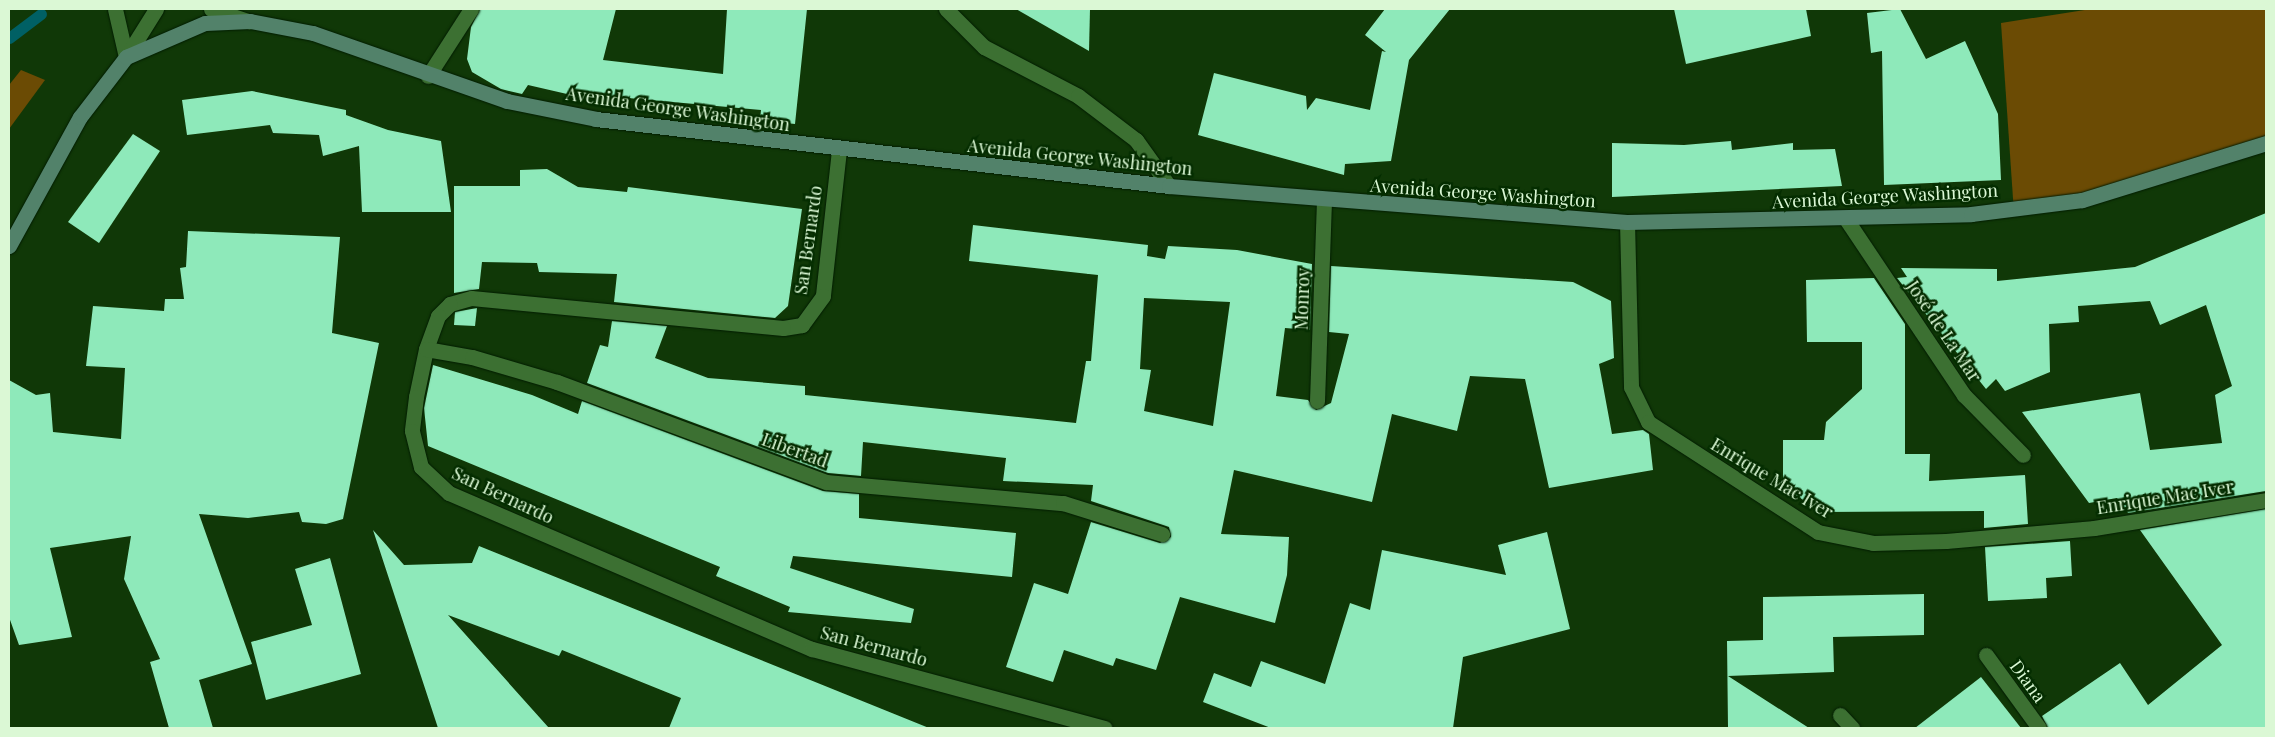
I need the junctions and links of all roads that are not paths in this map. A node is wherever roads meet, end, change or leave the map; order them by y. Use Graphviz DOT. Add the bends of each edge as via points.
graph roads {
  1 [pos="115,9"];
  2 [pos="156,9"];
  3 [pos="211,9"];
  4 [pos="471,9"];
  5 [pos="946,9"];
  6 [pos="250,21"];
  7 [pos="126,57"];
  8 [pos="428,76"];
  9 [pos="2266,144"];
  10 [pos="839,150"];
  11 [pos="1170,186"];
  12 [pos="1324,200"];
  13 [pos="1846,219"];
  14 [pos="1628,222"];
  15 [pos="9,246"];
  16 [pos="426,349"];
  17 [pos="1317,401"];
  18 [pos="2023,455"];
  19 [pos="2266,500"];
  20 [pos="1162,534"];
  21 [pos="1986,655"];
  22 [pos="1840,715"];
  23 [pos="1105,728"];
  24 [pos="1852,728"];
  25 [pos="2039,728"];
  1 -- 7 [label="street"];
  2 -- 7 [label="street"];
  3 -- 6 [label="street"];
  4 -- 8 [label="street"];
  5 -- 11 [label="street" via="984,47 1078,96 1136,140"];
  6 -- 7 [label="main road, Avenida George Washington" via="205,23"];
  6 -- 8 [label="main road, Avenida George Washington" via="313,32"];
  7 -- 15 [label="main road, Avenida George Washington" via="80,117"];
  8 -- 10 [label="main road, Avenida George Washington" via="507,101 596,119"];
  9 -- 13 [label="main road, Avenida George Washington" via="2082,200 1971,214"];
  10 -- 11 [label="main road, Avenida George Washington"];
  10 -- 16 [label="street, San Bernardo" via="823,296 802,325 783,328 471,298 450,304 438,316"];
  11 -- 12 [label="main road, Avenida George Washington"];
  12 -- 14 [label="main road, Avenida George Washington"];
  12 -- 17 [label="street, Monroy"];
  13 -- 14 [label="main road, Avenida George Washington"];
  13 -- 18 [label="street, José de La Mar" via="1964,395"];
  14 -- 19 [label="street, Enrique Mac Iver" via="1631,387 1648,422 1818,532 1873,544 1946,541 2094,528"];
  16 -- 20 [label="street, Libertad" via="472,357 557,382 826,482 1063,503"];
  16 -- 23 [label="street, San Bernardo" via="412,431 415,451 430,480 448,494 812,649"];
  21 -- 25 [label="street, Diana"];
  22 -- 24 [label="street"];
}
